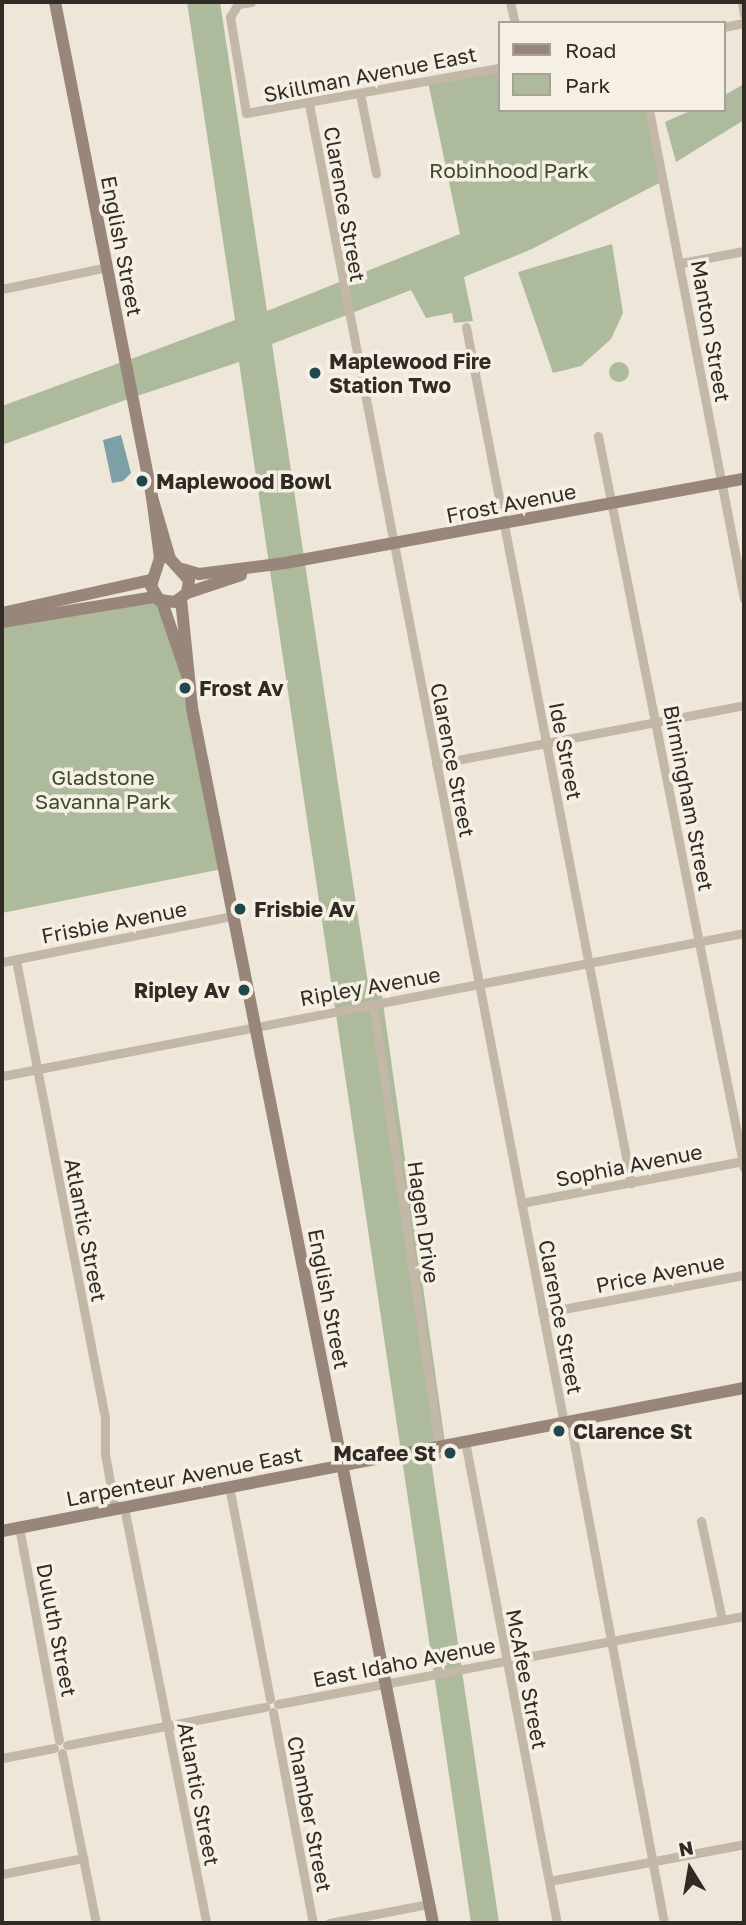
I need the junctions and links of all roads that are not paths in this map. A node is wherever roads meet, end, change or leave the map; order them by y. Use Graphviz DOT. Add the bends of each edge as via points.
graph roads {
  1 [pos="55,2"];
  2 [pos="251,2"];
  3 [pos="510,2"];
  4 [pos="742,2"];
  5 [pos="744,15"];
  6 [pos="515,21"];
  7 [pos="744,23"];
  8 [pos="725,27"];
  9 [pos="498,68"];
  10 [pos="360,94"];
  11 [pos="309,104"];
  12 [pos="649,112"];
  13 [pos="376,173"];
  14 [pos="744,251"];
  15 [pos="681,263"];
  16 [pos="107,267"];
  17 [pos="2,289"];
  18 [pos="466,327"];
  19 [pos="598,436"];
  20 [pos="744,479"];
  21 [pos="721,483"];
  22 [pos="152,497"];
  23 [pos="611,503"];
  24 [pos="504,524"];
  25 [pos="394,544"];
  26 [pos="285,563"];
  27 [pos="180,568"];
  28 [pos="153,575"];
  29 [pos="184,596"];
  30 [pos="159,599"];
  31 [pos="744,599"];
  32 [pos="2,613"];
  33 [pos="2,622"];
  34 [pos="189,682"];
  35 [pos="744,705"];
  36 [pos="656,722"];
  37 [pos="547,743"];
  38 [pos="436,764"];
  39 [pos="232,916"];
  40 [pos="744,933"];
  41 [pos="700,942"];
  42 [pos="16,960"];
  43 [pos="2,962"];
  44 [pos="590,963"];
  45 [pos="478,984"];
  46 [pos="373,1004"];
  47 [pos="257,1025"];
  48 [pos="37,1069"];
  49 [pos="2,1076"];
  50 [pos="744,1165"];
  51 [pos="631,1182"];
  52 [pos="521,1203"];
  53 [pos="744,1275"];
  54 [pos="542,1313"];
  55 [pos="744,1388"];
  56 [pos="567,1422"];
  57 [pos="465,1441"];
  58 [pos="439,1446"];
  59 [pos="341,1465"];
  60 [pos="229,1486"];
  61 [pos="119,1508"];
  62 [pos="701,1521"];
  63 [pos="19,1527"];
  64 [pos="2,1531"];
  65 [pos="744,1616"];
  66 [pos="722,1620"];
  67 [pos="611,1641"];
  68 [pos="506,1661"];
  69 [pos="386,1683"];
  70 [pos="271,1706"];
  71 [pos="168,1726"];
  72 [pos="61,1746"];
  73 [pos="2,1758"];
  74 [pos="744,1844"];
  75 [pos="83,1858"];
  76 [pos="653,1862"];
  77 [pos="2,1874"];
  78 [pos="548,1881"];
  79 [pos="429,1904"];
  80 [pos="96,1923"];
  81 [pos="206,1923"];
  82 [pos="313,1923"];
  83 [pos="329,1923"];
  84 [pos="433,1923"];
  85 [pos="557,1923"];
  86 [pos="664,1923"];
  1 -- 16 [label="street, English Street"];
  2 -- 11 [label="street, Skillman Avenue East" via="232,9 230,18 246,113"];
  3 -- 6 [label="street"];
  4 -- 5 [label="street"];
  7 -- 8 [label="street"];
  9 -- 10 [label="street, Skillman Avenue East"];
  10 -- 11 [label="street, Skillman Avenue East"];
  10 -- 13 [label="street"];
  11 -- 25 [label="street, Clarence Street"];
  12 -- 15 [label="street, Manton Street"];
  14 -- 15 [label="street"];
  15 -- 21 [label="street, Manton Street"];
  16 -- 17 [label="street"];
  16 -- 22 [label="street, English Street"];
  18 -- 24 [label="street, Ide Street"];
  19 -- 23 [label="street, Birmingham Street"];
  20 -- 21 [label="street, Frost Avenue"];
  21 -- 23 [label="street, Frost Avenue"];
  21 -- 31 [label="street, Manton Street"];
  22 -- 27 [label="street, English Street" via="168,554"];
  22 -- 28 [label="street, English Street" via="160,558"];
  23 -- 24 [label="street, Frost Avenue"];
  23 -- 36 [label="street, Birmingham Street"];
  24 -- 25 [label="street, Frost Avenue"];
  24 -- 37 [label="street, Ide Street"];
  25 -- 26 [label="street, Frost Avenue"];
  25 -- 38 [label="street, Clarence Street"];
  26 -- 27 [label="street, Frost Avenue" via="199,574"];
  26 -- 29 [label="street, Frost Avenue" via="201,584"];
  27 -- 28 [label="street" via="166,565"];
  27 -- 29 [label="street" via="189,580"];
  28 -- 30 [label="street"];
  28 -- 32 [label="street"];
  29 -- 30 [label="street"];
  29 -- 34 [label="street, English Street"];
  30 -- 33 [label="street"];
  30 -- 34 [label="street, English Street"];
  34 -- 39 [label="street, English Street"];
  35 -- 36 [label="street"];
  36 -- 37 [label="street"];
  36 -- 41 [label="street, Birmingham Street"];
  37 -- 38 [label="street"];
  37 -- 44 [label="street, Ide Street"];
  38 -- 45 [label="street, Clarence Street"];
  39 -- 42 [label="street, Frisbie Avenue"];
  39 -- 47 [label="street, English Street"];
  40 -- 41 [label="street, Ripley Avenue"];
  41 -- 44 [label="street, Ripley Avenue"];
  41 -- 50 [label="street, Birmingham Street"];
  42 -- 43 [label="street, Frisbie Avenue"];
  42 -- 48 [label="street, Atlantic Street"];
  44 -- 45 [label="street, Ripley Avenue"];
  44 -- 51 [label="street, Ide Street"];
  45 -- 46 [label="street, Ripley Avenue"];
  45 -- 52 [label="street, Clarence Street"];
  46 -- 47 [label="street, Ripley Avenue"];
  46 -- 58 [label="street, Hagen Drive"];
  47 -- 48 [label="street, Ripley Avenue"];
  47 -- 59 [label="street, English Street"];
  48 -- 49 [label="street, Ripley Avenue"];
  48 -- 61 [label="street, Atlantic Street" via="105,1417 105,1454"];
  50 -- 51 [label="street, Sophia Avenue"];
  51 -- 52 [label="street, Sophia Avenue"];
  52 -- 54 [label="street, Clarence Street"];
  53 -- 54 [label="street, Price Avenue"];
  54 -- 56 [label="street, Clarence Street"];
  55 -- 56 [label="street, Larpenteur Avenue East"];
  56 -- 57 [label="street, Larpenteur Avenue East"];
  56 -- 67 [label="street, Clarence Street"];
  57 -- 58 [label="street, Larpenteur Avenue East"];
  57 -- 68 [label="street, McAfee Street"];
  58 -- 59 [label="street, Larpenteur Avenue East"];
  59 -- 60 [label="street, Larpenteur Avenue East"];
  59 -- 69 [label="street, English Street"];
  60 -- 61 [label="street, Larpenteur Avenue East"];
  60 -- 70 [label="street, Chamber Street"];
  61 -- 63 [label="street, Larpenteur Avenue East"];
  61 -- 71 [label="street, Atlantic Street"];
  62 -- 66 [label="street"];
  63 -- 64 [label="street, Larpenteur Avenue East"];
  63 -- 72 [label="street, Duluth Street"];
  65 -- 66 [label="street, East Idaho Avenue"];
  66 -- 67 [label="street, East Idaho Avenue"];
  67 -- 68 [label="street, East Idaho Avenue"];
  67 -- 76 [label="street, Clarence Street"];
  68 -- 69 [label="street, East Idaho Avenue"];
  68 -- 78 [label="street, McAfee Street"];
  69 -- 70 [label="street, East Idaho Avenue"];
  69 -- 79 [label="street, English Street"];
  70 -- 71 [label="street, East Idaho Avenue"];
  70 -- 82 [label="street, Chamber Street"];
  71 -- 72 [label="street, East Idaho Avenue"];
  71 -- 81 [label="street, Atlantic Street"];
  72 -- 73 [label="street, East Idaho Avenue"];
  72 -- 75 [label="street, Duluth Street"];
  74 -- 76 [label="street"];
  75 -- 77 [label="street"];
  75 -- 80 [label="street, Duluth Street"];
  76 -- 78 [label="street"];
  76 -- 86 [label="street, Clarence Street"];
  78 -- 85 [label="street, McAfee Street"];
  79 -- 83 [label="street"];
  79 -- 84 [label="street, English Street"];
}
